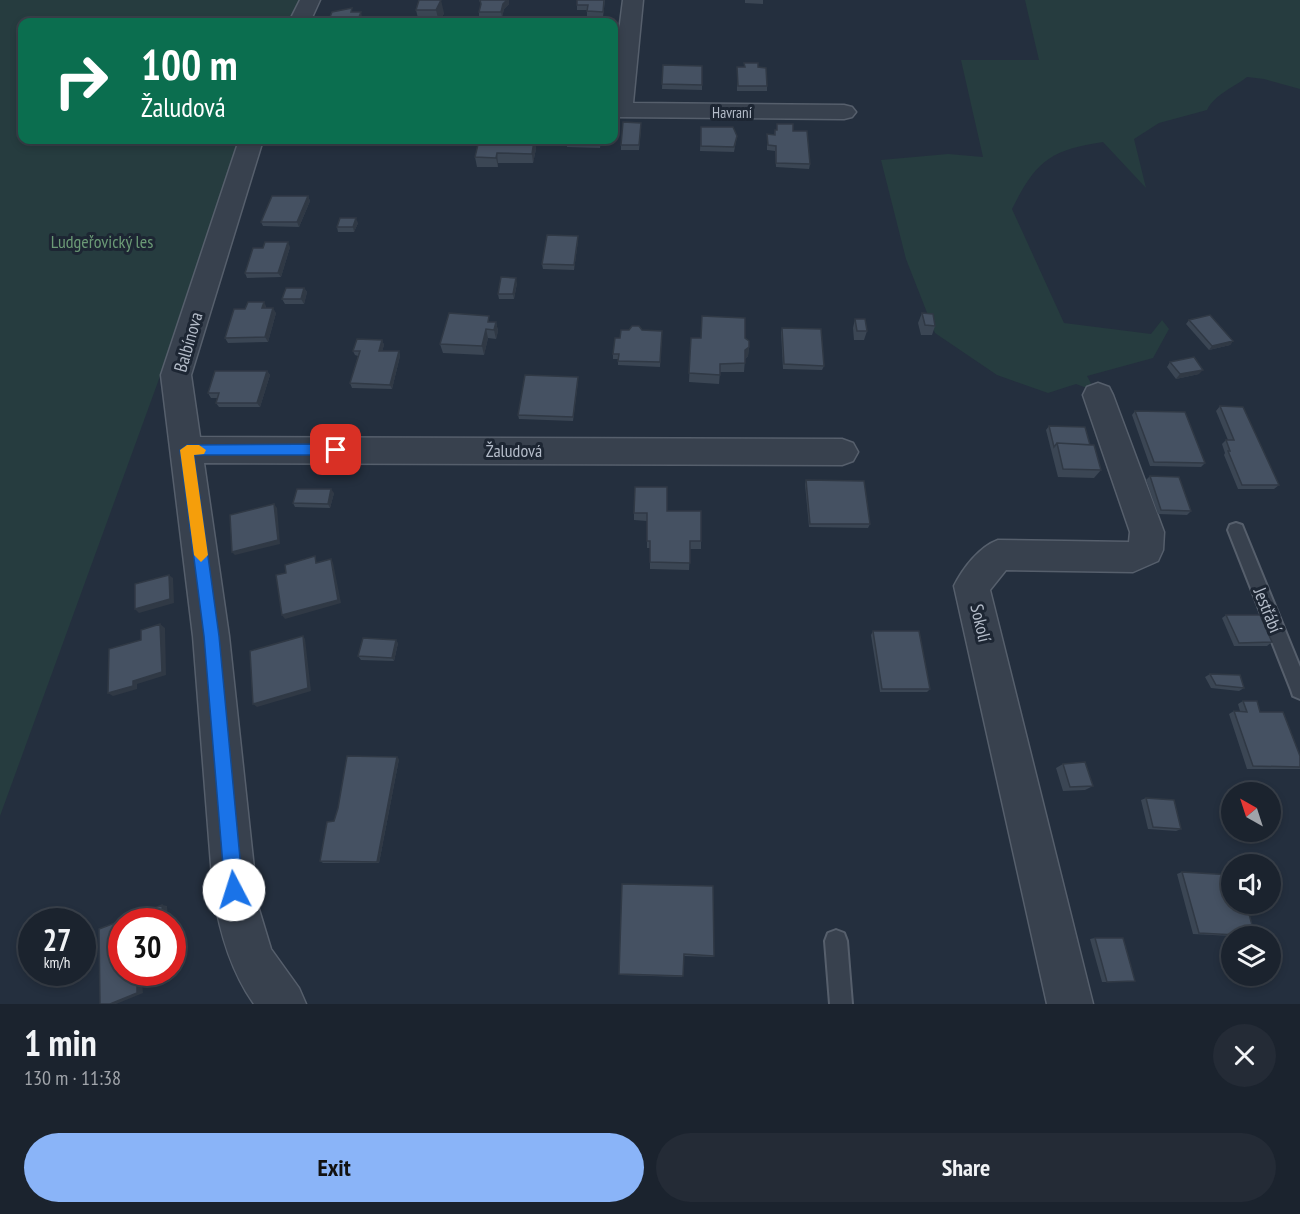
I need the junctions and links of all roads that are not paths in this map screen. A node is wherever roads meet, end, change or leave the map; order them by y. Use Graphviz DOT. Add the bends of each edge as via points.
graph roads {
  1 [pos="310,0"];
  2 [pos="633,0"];
  3 [pos="302,18"];
  4 [pos="618,103"];
  5 [pos="618,110"];
  6 [pos="844,112"];
  7 [pos="250,144"];
  8 [pos="1098,394"];
  9 [pos="187,450"];
  10 [pos="842,452"];
  11 [pos="1236,530"];
  12 [pos="1300,690"];
  13 [pos="836,941"];
  14 [pos="284,1004"];
  15 [pos="841,1004"];
  16 [pos="1070,1004"];
  1 -- 3 [label="street"];
  2 -- 4 [label="street, Havraní"];
  5 -- 6 [label="street, Havraní"];
  7 -- 9 [label="street, Balbínova" via="178,365"];
  8 -- 16 [label="street, Sokolí" via="1148,532 1146,550 1133,557 998,555 972,586"];
  9 -- 10 [label="street, Žaludová"];
  9 -- 14 [label="street, Balbínova" via="211,636 240,927 260,977"];
  11 -- 12 [label="lane, Jestřábí"];
  13 -- 15 [label="lane"];
}
